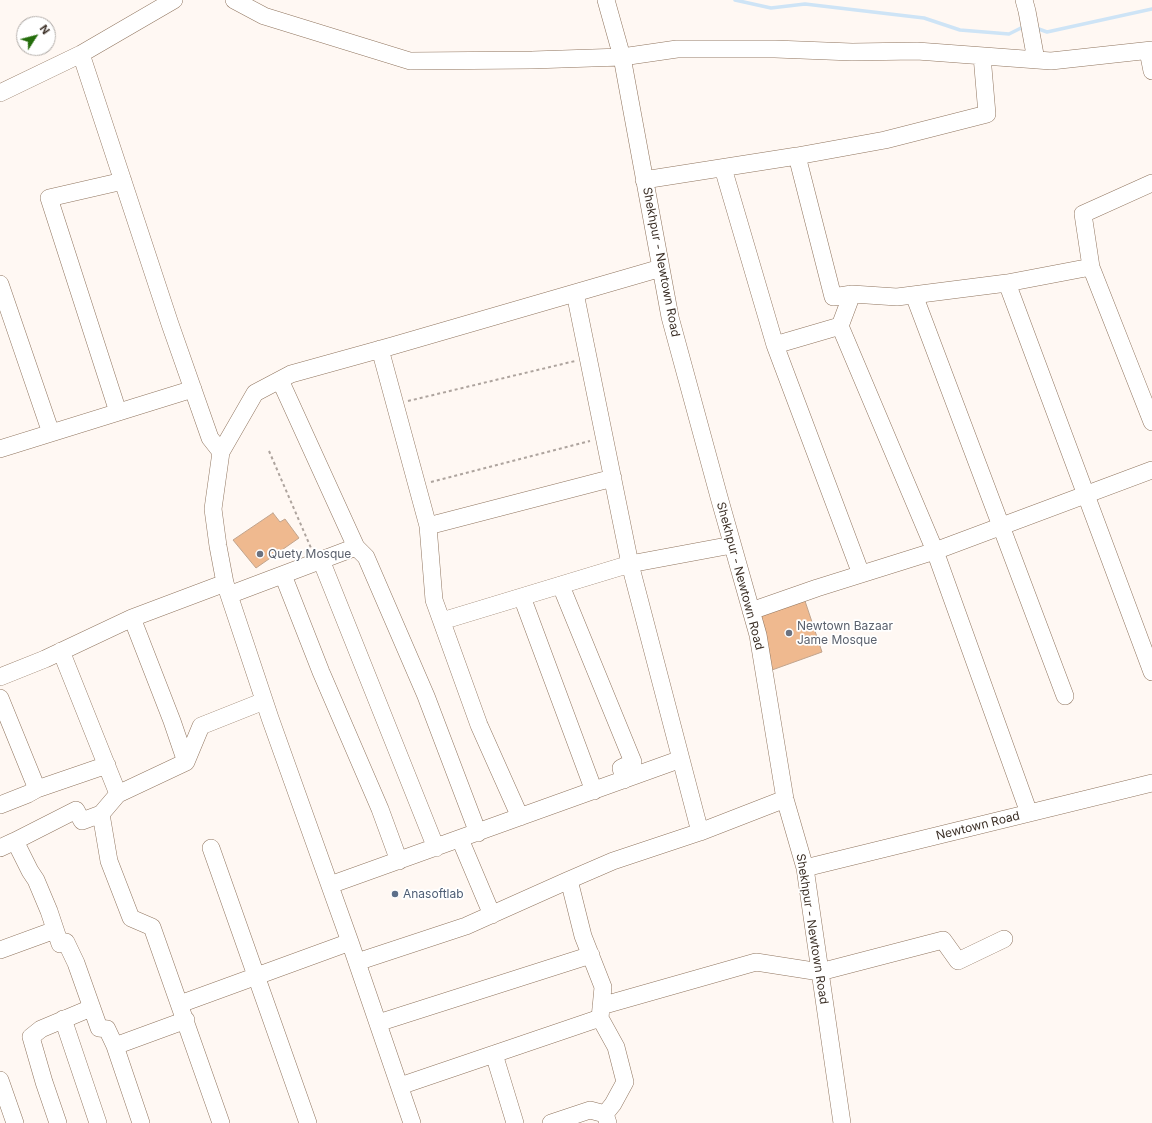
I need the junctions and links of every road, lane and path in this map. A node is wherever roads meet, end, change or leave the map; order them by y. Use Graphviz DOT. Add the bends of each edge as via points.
graph roads {
  1 [pos="174,0"];
  2 [pos="234,0"];
  3 [pos="606,0"];
  4 [pos="1025,6"];
  5 [pos="1150,50"];
  6 [pos="81,54"];
  7 [pos="982,56"];
  8 [pos="622,57"];
  9 [pos="1036,60"];
  10 [pos="1152,71"];
  11 [pos="0,93"];
  12 [pos="796,156"];
  13 [pos="723,168"];
  14 [pos="644,180"];
  15 [pos="123,181"];
  16 [pos="1152,183"];
  17 [pos="1091,267"];
  18 [pos="661,268"];
  19 [pos="0,284"];
  20 [pos="1006,284"];
  21 [pos="575,293"];
  22 [pos="852,294"];
  23 [pos="914,295"];
  24 [pos="840,326"];
  25 [pos="775,345"];
  26 [pos="380,349"];
  27 [pos="588,358"];
  28 [pos="280,380"];
  29 [pos="192,389"];
  30 [pos="395,404"];
  31 [pos="118,412"];
  32 [pos="1152,422"];
  33 [pos="51,433"];
  34 [pos="604,437"];
  35 [pos="0,449"];
  36 [pos="269,451"];
  37 [pos="221,452"];
  38 [pos="1152,470"];
  39 [pos="613,478"];
  40 [pos="417,486"];
  41 [pos="1086,494"];
  42 [pos="428,526"];
  43 [pos="1001,526"];
  44 [pos="732,544"];
  45 [pos="356,547"];
  46 [pos="935,550"];
  47 [pos="319,561"];
  48 [pos="630,564"];
  49 [pos="861,574"];
  50 [pos="283,575"];
  51 [pos="561,586"];
  52 [pos="227,589"];
  53 [pos="522,597"];
  54 [pos="751,611"];
  55 [pos="132,618"];
  56 [pos="442,621"];
  57 [pos="61,651"];
  58 [pos="1152,672"];
  59 [pos="0,677"];
  60 [pos="1065,696"];
  61 [pos="0,698"];
  62 [pos="264,700"];
  63 [pos="681,760"];
  64 [pos="186,762"];
  65 [pos="107,765"];
  66 [pos="624,780"];
  67 [pos="1152,783"];
  68 [pos="37,789"];
  69 [pos="594,791"];
  70 [pos="118,794"];
  71 [pos="785,800"];
  72 [pos="0,805"];
  73 [pos="1029,813"];
  74 [pos="101,814"];
  75 [pos="520,817"];
  76 [pos="700,832"];
  77 [pos="478,833"];
  78 [pos="460,839"];
  79 [pos="8,845"];
  80 [pos="211,848"];
  81 [pos="436,848"];
  82 [pos="399,861"];
  83 [pos="805,868"];
  84 [pos="570,880"];
  85 [pos="330,885"];
  86 [pos="492,915"];
  87 [pos="55,930"];
  88 [pos="1004,939"];
  89 [pos="350,942"];
  90 [pos="0,950"];
  91 [pos="591,955"];
  92 [pos="357,962"];
  93 [pos="820,972"];
  94 [pos="256,977"];
  95 [pos="180,1004"];
  96 [pos="90,1008"];
  97 [pos="600,1012"];
  98 [pos="63,1019"];
  99 [pos="186,1020"];
  100 [pos="378,1023"];
  101 [pos="116,1046"];
  102 [pos="494,1054"];
  103 [pos="0,1080"];
  104 [pos="400,1086"];
  105 [pos="606,1119"];
  106 [pos="15,1123"];
  107 [pos="58,1123"];
  108 [pos="98,1123"];
  109 [pos="141,1123"];
  110 [pos="221,1123"];
  111 [pos="308,1123"];
  112 [pos="412,1123"];
  113 [pos="515,1123"];
  114 [pos="551,1123"];
  115 [pos="842,1123"];
  1 -- 6 [label="street"];
  2 -- 8 [label="street" via="264,16 410,62"];
  3 -- 8 [label="street, Shekhpur - Newtown Road"];
  4 -- 9 [label="street"];
  5 -- 9 [label="street" via="1051,61"];
  5 -- 10 [label="street"];
  6 -- 11 [label="street"];
  6 -- 15 [label="street"];
  7 -- 8 [label="street" via="917,52 677,48"];
  7 -- 9 [label="street"];
  7 -- 12 [label="street" via="987,114 885,140"];
  8 -- 14 [label="street, Shekhpur - Newtown Road"];
  12 -- 13 [label="street"];
  12 -- 22 [label="street" via="833,297"];
  13 -- 14 [label="street"];
  13 -- 25 [label="street"];
  14 -- 18 [label="street, Shekhpur - Newtown Road"];
  15 -- 29 [label="street"];
  15 -- 31 [label="street" via="49,198"];
  16 -- 17 [label="street" via="1083,214"];
  17 -- 20 [label="street"];
  17 -- 32 [label="street"];
  18 -- 21 [label="street"];
  18 -- 44 [label="street, Shekhpur - Newtown Road" via="670,317"];
  19 -- 33 [label="street"];
  20 -- 23 [label="street"];
  20 -- 41 [label="street"];
  21 -- 26 [label="street"];
  21 -- 27 [label="street"];
  22 -- 23 [label="street" via="897,297"];
  22 -- 24 [label="street"];
  23 -- 43 [label="street"];
  24 -- 25 [label="street"];
  24 -- 46 [label="street"];
  25 -- 49 [label="street"];
  26 -- 28 [label="street" via="290,374"];
  26 -- 30 [label="street"];
  27 -- 30 [label="path"];
  27 -- 34 [label="street"];
  28 -- 37 [label="street" via="255,393"];
  28 -- 45 [label="street"];
  29 -- 31 [label="street"];
  29 -- 37 [label="street" via="210,438"];
  30 -- 40 [label="street"];
  31 -- 33 [label="street"];
  33 -- 35 [label="street"];
  34 -- 39 [label="street"];
  34 -- 40 [label="path"];
  36 -- 47 [label="path"];
  37 -- 52 [label="street" via="213,508"];
  38 -- 41 [label="street"];
  39 -- 42 [label="street"];
  39 -- 48 [label="street"];
  40 -- 42 [label="street"];
  41 -- 43 [label="street"];
  41 -- 58 [label="street"];
  42 -- 56 [label="street" via="434,600"];
  43 -- 46 [label="street"];
  43 -- 60 [label="street"];
  44 -- 48 [label="street"];
  44 -- 54 [label="street, Shekhpur - Newtown Road"];
  45 -- 47 [label="street"];
  45 -- 77 [label="street" via="366,557 422,689"];
  46 -- 49 [label="street"];
  46 -- 73 [label="street"];
  47 -- 50 [label="street"];
  47 -- 81 [label="street"];
  48 -- 51 [label="street"];
  48 -- 63 [label="street"];
  49 -- 54 [label="street"];
  50 -- 52 [label="street"];
  50 -- 82 [label="street"];
  51 -- 53 [label="street"];
  51 -- 66 [label="street" via="633,762 621,768"];
  52 -- 55 [label="street"];
  52 -- 62 [label="street"];
  53 -- 56 [label="street"];
  53 -- 69 [label="street"];
  54 -- 71 [label="street, Shekhpur - Newtown Road" via="758,635"];
  55 -- 57 [label="street"];
  55 -- 64 [label="street"];
  56 -- 75 [label="street" via="480,725"];
  57 -- 59 [label="street"];
  57 -- 65 [label="street"];
  61 -- 68 [label="street"];
  62 -- 64 [label="street" via="201,726"];
  62 -- 85 [label="street"];
  63 -- 66 [label="street"];
  63 -- 76 [label="street"];
  64 -- 70 [label="street"];
  65 -- 68 [label="street"];
  65 -- 70 [label="street"];
  66 -- 69 [label="street"];
  67 -- 73 [label="street, Newtown Road"];
  68 -- 72 [label="street"];
  69 -- 75 [label="street"];
  70 -- 74 [label="street"];
  71 -- 76 [label="street"];
  71 -- 83 [label="street, Shekhpur - Newtown Road"];
  73 -- 83 [label="street, Newtown Road"];
  74 -- 79 [label="street" via="82,821 76,810"];
  74 -- 95 [label="street" via="109,861 131,918 152,927"];
  75 -- 77 [label="street"];
  76 -- 84 [label="street" via="613,861"];
  77 -- 78 [label="street"];
  78 -- 81 [label="street"];
  78 -- 86 [label="street"];
  79 -- 87 [label="street" via="36,880"];
  80 -- 94 [label="street"];
  81 -- 82 [label="street"];
  82 -- 85 [label="street"];
  83 -- 93 [label="street, Shekhpur - Newtown Road"];
  84 -- 86 [label="street"];
  84 -- 91 [label="street" via="583,936"];
  85 -- 89 [label="street"];
  86 -- 92 [label="street"];
  87 -- 90 [label="street"];
  87 -- 96 [label="street" via="60,944 66,942 76,963"];
  88 -- 93 [label="street" via="958,961 943,940"];
  89 -- 92 [label="street"];
  89 -- 94 [label="street"];
  91 -- 97 [label="street" via="603,987"];
  91 -- 100 [label="street"];
  92 -- 100 [label="street"];
  93 -- 97 [label="street" via="756,962"];
  93 -- 115 [label="street, Shekhpur - Newtown Road"];
  94 -- 95 [label="street"];
  94 -- 111 [label="street"];
  95 -- 99 [label="street"];
  96 -- 98 [label="street"];
  96 -- 101 [label="street" via="99,1028 107,1029"];
  97 -- 102 [label="street"];
  97 -- 105 [label="street" via="616,1047 625,1082"];
  98 -- 107 [label="street" via="41,1029 31,1037"];
  98 -- 108 [label="street"];
  99 -- 101 [label="street"];
  99 -- 110 [label="street"];
  100 -- 104 [label="street"];
  101 -- 109 [label="street"];
  102 -- 104 [label="street"];
  102 -- 113 [label="street"];
  103 -- 106 [label="street"];
  104 -- 112 [label="street"];
  105 -- 114 [label="street" via="590,1110"];
}
